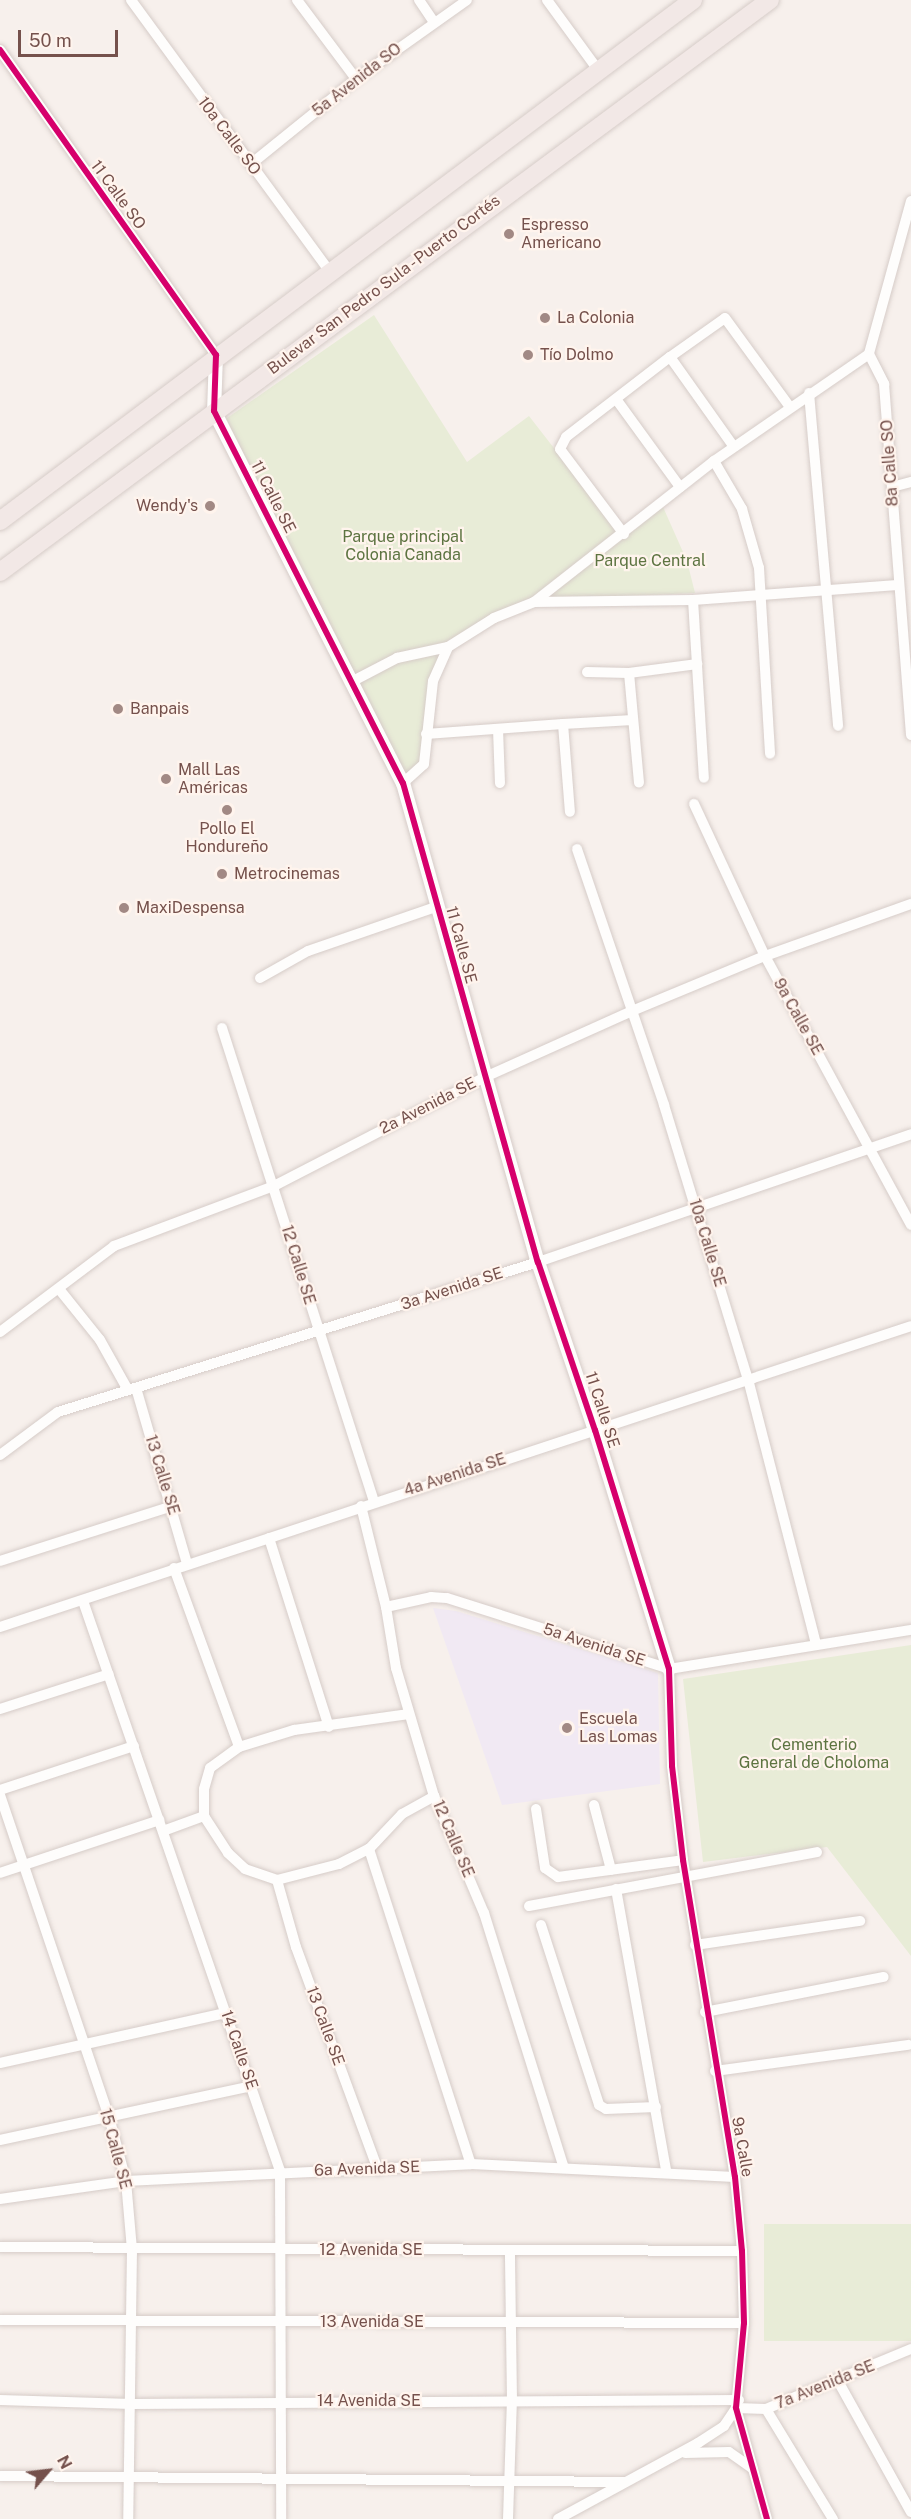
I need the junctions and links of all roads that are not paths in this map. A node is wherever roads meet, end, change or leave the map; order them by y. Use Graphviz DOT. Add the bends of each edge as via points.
graph roads {
  1 [pos="131,0"];
  2 [pos="297,0"];
  3 [pos="419,0"];
  4 [pos="467,0"];
  5 [pos="547,0"];
  6 [pos="693,0"];
  7 [pos="770,0"];
  8 [pos="434,22"];
  9 [pos="0,50"];
  10 [pos="598,70"];
  11 [pos="356,79"];
  12 [pos="251,164"];
  13 [pos="911,201"];
  14 [pos="329,271"];
  15 [pos="869,354"];
  16 [pos="216,355"];
  17 [pos="670,357"];
  18 [pos="809,393"];
  19 [pos="616,399"];
  20 [pos="790,406"];
  21 [pos="214,411"];
  22 [pos="734,447"];
  23 [pos="714,461"];
  24 [pos="911,483"];
  25 [pos="892,486"];
  26 [pos="680,487"];
  27 [pos="0,521"];
  28 [pos="624,534"];
  29 [pos="0,572"];
  30 [pos="897,585"];
  31 [pos="828,591"];
  32 [pos="762,594"];
  33 [pos="693,600"];
  34 [pos="534,602"];
  35 [pos="448,647"];
  36 [pos="697,664"];
  37 [pos="587,672"];
  38 [pos="629,673"];
  39 [pos="352,681"];
  40 [pos="633,720"];
  41 [pos="562,724"];
  42 [pos="838,726"];
  43 [pos="498,729"];
  44 [pos="426,735"];
  45 [pos="911,735"];
  46 [pos="770,754"];
  47 [pos="704,778"];
  48 [pos="403,783"];
  49 [pos="500,783"];
  50 [pos="639,783"];
  51 [pos="694,804"];
  52 [pos="570,812"];
  53 [pos="577,849"];
  54 [pos="911,904"];
  55 [pos="436,907"];
  56 [pos="765,956"];
  57 [pos="260,978"];
  58 [pos="632,1011"];
  59 [pos="222,1028"];
  60 [pos="483,1078"];
  61 [pos="911,1134"];
  62 [pos="870,1148"];
  63 [pos="274,1186"];
  64 [pos="696,1208"];
  65 [pos="911,1225"];
  66 [pos="538,1262"];
  67 [pos="59,1289"];
  68 [pos="911,1326"];
  69 [pos="0,1332"];
  70 [pos="319,1332"];
  71 [pos="748,1379"];
  72 [pos="132,1389"];
  73 [pos="596,1430"];
  74 [pos="0,1455"];
  75 [pos="374,1502"];
  76 [pos="172,1506"];
  77 [pos="361,1506"];
  78 [pos="269,1538"];
  79 [pos="0,1561"];
  80 [pos="187,1563"];
  81 [pos="174,1568"];
  82 [pos="83,1600"];
  83 [pos="386,1607"];
  84 [pos="0,1628"];
  85 [pos="911,1630"];
  86 [pos="816,1644"];
  87 [pos="669,1669"];
  88 [pos="109,1674"];
  89 [pos="0,1709"];
  90 [pos="409,1714"];
  91 [pos="329,1727"];
  92 [pos="134,1746"];
  93 [pos="239,1748"];
  94 [pos="0,1790"];
  95 [pos="0,1795"];
  96 [pos="434,1796"];
  97 [pos="594,1805"];
  98 [pos="536,1809"];
  99 [pos="204,1816"];
  100 [pos="159,1820"];
  101 [pos="163,1831"];
  102 [pos="369,1849"];
  103 [pos="817,1852"];
  104 [pos="683,1860"];
  105 [pos="23,1865"];
  106 [pos="611,1870"];
  107 [pos="0,1873"];
  108 [pos="687,1878"];
  109 [pos="277,1880"];
  110 [pos="616,1889"];
  111 [pos="529,1906"];
  112 [pos="860,1921"];
  113 [pos="541,1924"];
  114 [pos="695,1945"];
  115 [pos="884,1977"];
  116 [pos="705,2012"];
  117 [pos="226,2013"];
  118 [pos="82,2045"];
  119 [pos="908,2045"];
  120 [pos="0,2063"];
  121 [pos="715,2071"];
  122 [pos="251,2086"];
  123 [pos="656,2107"];
  124 [pos="109,2117"];
  125 [pos="0,2140"];
  126 [pos="471,2164"];
  127 [pos="564,2168"];
  128 [pos="378,2170"];
  129 [pos="280,2171"];
  130 [pos="666,2171"];
  131 [pos="735,2177"];
  132 [pos="126,2181"];
  133 [pos="0,2199"];
  134 [pos="0,2247"];
  135 [pos="132,2249"];
  136 [pos="283,2250"];
  137 [pos="510,2251"];
  138 [pos="742,2251"];
  139 [pos="0,2320"];
  140 [pos="132,2321"];
  141 [pos="281,2322"];
  142 [pos="512,2322"];
  143 [pos="744,2323"];
  144 [pos="910,2352"];
  145 [pos="838,2380"];
  146 [pos="0,2400"];
  147 [pos="282,2401"];
  148 [pos="513,2401"];
  149 [pos="132,2404"];
  150 [pos="737,2404"];
  151 [pos="766,2409"];
  152 [pos="679,2454"];
  153 [pos="0,2476"];
  154 [pos="758,2476"];
  155 [pos="282,2478"];
  156 [pos="131,2479"];
  157 [pos="511,2479"];
  158 [pos="626,2482"];
  159 [pos="911,2512"];
  160 [pos="128,2519"];
  161 [pos="281,2519"];
  162 [pos="508,2519"];
  163 [pos="558,2519"];
  164 [pos="767,2519"];
  165 [pos="833,2519"];
  1 -- 12 [label="street, 10a Calle SO"];
  2 -- 11 [label="street"];
  3 -- 8 [label="street"];
  4 -- 8 [label="street, 5a Avenida SO"];
  5 -- 10 [label="street"];
  6 -- 10 [label="highway"];
  7 -- 21 [label="highway, Bulevar San Pedro Sula - Puerto Cortés"];
  8 -- 11 [label="street, 5a Avenida SO"];
  9 -- 16 [label="street, 11 Calle SO"];
  10 -- 14 [label="highway"];
  11 -- 12 [label="street, 5a Avenida SO"];
  12 -- 14 [label="street, 10a Calle SO"];
  13 -- 15 [label="street"];
  14 -- 16 [label="highway"];
  15 -- 18 [label="street"];
  15 -- 25 [label="street, 8a Calle SO" via="884,384"];
  16 -- 21 [label="street, 11 Calle SE"];
  16 -- 27 [label="highway"];
  17 -- 19 [label="street"];
  17 -- 20 [label="street" via="725,318"];
  17 -- 22 [label="street"];
  18 -- 20 [label="street"];
  18 -- 31 [label="street"];
  19 -- 26 [label="street"];
  19 -- 28 [label="street" via="566,437 560,449"];
  20 -- 22 [label="street"];
  21 -- 29 [label="highway, Bulevar San Pedro Sula - Puerto Cortés"];
  21 -- 39 [label="street, 11 Calle SE"];
  22 -- 23 [label="street"];
  23 -- 26 [label="street"];
  23 -- 32 [label="street" via="742,508"];
  24 -- 25 [label="street"];
  25 -- 30 [label="street, 8a Calle SO"];
  26 -- 28 [label="street"];
  28 -- 34 [label="street"];
  30 -- 31 [label="street"];
  30 -- 45 [label="street, 8a Calle SO"];
  31 -- 32 [label="street"];
  31 -- 42 [label="street"];
  32 -- 33 [label="street"];
  32 -- 46 [label="street"];
  33 -- 34 [label="street"];
  33 -- 36 [label="street"];
  34 -- 35 [label="street" via="494,618"];
  35 -- 39 [label="street" via="397,658"];
  35 -- 44 [label="street" via="432,681"];
  36 -- 38 [label="street"];
  36 -- 47 [label="street"];
  37 -- 38 [label="street"];
  38 -- 40 [label="street"];
  39 -- 48 [label="street, 11 Calle SE"];
  40 -- 41 [label="street"];
  40 -- 50 [label="street"];
  41 -- 43 [label="street"];
  41 -- 52 [label="street"];
  43 -- 44 [label="street"];
  43 -- 49 [label="street"];
  44 -- 48 [label="street" via="424,764"];
  48 -- 55 [label="street, 11 Calle SE"];
  51 -- 56 [label="street, 9a Calle SE"];
  53 -- 58 [label="street, 10a Calle SE"];
  54 -- 56 [label="street, 2a Avenida SE"];
  55 -- 57 [label="street" via="308,951"];
  55 -- 60 [label="street, 11 Calle SE"];
  56 -- 58 [label="street, 2a Avenida SE"];
  56 -- 62 [label="street, 9a Calle SE"];
  58 -- 60 [label="street, 2a Avenida SE"];
  58 -- 64 [label="street, 10a Calle SE"];
  59 -- 63 [label="street, 12 Calle SE"];
  60 -- 63 [label="street, 2a Avenida SE"];
  60 -- 66 [label="street, 11 Calle SE"];
  61 -- 62 [label="street, 3a Avenida SE"];
  62 -- 64 [label="street, 3a Avenida SE"];
  62 -- 65 [label="street, 9a Calle SE"];
  63 -- 67 [label="street, 2a Avenida SE" via="114,1246"];
  63 -- 70 [label="street, 12 Calle SE"];
  64 -- 66 [label="street, 3a Avenida SE"];
  64 -- 71 [label="street, 10a Calle SE"];
  66 -- 70 [label="street, 3a Avenida SE"];
  66 -- 73 [label="street, 11 Calle SE"];
  67 -- 69 [label="street, 2a Avenida SE"];
  67 -- 72 [label="street, 13 Calle SE" via="100,1340"];
  68 -- 71 [label="street, 4a Avenida SE"];
  70 -- 72 [label="street, 3a Avenida SE"];
  70 -- 75 [label="street, 12 Calle SE"];
  71 -- 73 [label="street, 4a Avenida SE"];
  71 -- 86 [label="street, 10a Calle SE"];
  72 -- 74 [label="street, 3a Avenida SE" via="58,1412"];
  72 -- 76 [label="street, 13 Calle SE"];
  73 -- 75 [label="street, 4a Avenida SE"];
  73 -- 87 [label="street, 11 Calle SE"];
  75 -- 77 [label="street, 4a Avenida SE"];
  76 -- 79 [label="street"];
  76 -- 80 [label="street, 13 Calle SE"];
  77 -- 78 [label="street, 4a Avenida SE"];
  77 -- 83 [label="street, 12 Calle SE"];
  78 -- 80 [label="street, 4a Avenida SE"];
  78 -- 91 [label="street"];
  80 -- 81 [label="street, 4a Avenida SE"];
  81 -- 82 [label="street, 4a Avenida SE"];
  81 -- 93 [label="street"];
  82 -- 84 [label="street, 4a Avenida SE"];
  82 -- 88 [label="street, 14 Calle SE"];
  83 -- 87 [label="street, 5a Avenida SE" via="431,1597 447,1598"];
  83 -- 90 [label="street, 12 Calle SE" via="396,1668"];
  85 -- 86 [label="street, 5a Avenida SE"];
  86 -- 87 [label="street, 5a Avenida SE"];
  87 -- 104 [label="street, 9a Calle" via="672,1766"];
  88 -- 89 [label="street"];
  88 -- 92 [label="street, 14 Calle SE"];
  90 -- 91 [label="street"];
  90 -- 96 [label="street, 12 Calle SE"];
  91 -- 93 [label="street" via="294,1730"];
  92 -- 94 [label="street"];
  92 -- 100 [label="street, 14 Calle SE"];
  93 -- 99 [label="street" via="210,1768 204,1789"];
  95 -- 105 [label="street, 15 Calle SE"];
  96 -- 102 [label="street" via="402,1814"];
  96 -- 127 [label="street, 12 Calle SE" via="484,1913"];
  97 -- 106 [label="street"];
  98 -- 106 [label="street" via="547,1873 558,1877"];
  99 -- 101 [label="street"];
  99 -- 109 [label="street" via="228,1853 245,1869"];
  100 -- 101 [label="street, 14 Calle SE"];
  100 -- 105 [label="street"];
  101 -- 117 [label="street, 14 Calle SE"];
  102 -- 109 [label="street" via="339,1864"];
  102 -- 126 [label="street"];
  103 -- 108 [label="street"];
  104 -- 106 [label="street"];
  104 -- 108 [label="street, 9a Calle"];
  105 -- 107 [label="street"];
  105 -- 118 [label="street, 15 Calle SE"];
  108 -- 110 [label="street"];
  108 -- 114 [label="street, 9a Calle"];
  109 -- 128 [label="street, 13 Calle SE" via="296,1947"];
  110 -- 111 [label="street"];
  110 -- 123 [label="street"];
  112 -- 114 [label="street"];
  113 -- 123 [label="street" via="599,2105 606,2109"];
  114 -- 116 [label="street, 9a Calle"];
  115 -- 116 [label="street"];
  116 -- 121 [label="street, 9a Calle"];
  117 -- 118 [label="street"];
  117 -- 122 [label="street, 14 Calle SE"];
  118 -- 120 [label="street"];
  118 -- 124 [label="street, 15 Calle SE"];
  119 -- 121 [label="street"];
  121 -- 131 [label="street, 9a Calle"];
  122 -- 124 [label="street"];
  122 -- 129 [label="street, 14 Calle SE"];
  123 -- 130 [label="street"];
  124 -- 125 [label="street"];
  124 -- 132 [label="street, 15 Calle SE"];
  126 -- 127 [label="street, 6a Avenida SE"];
  126 -- 128 [label="street, 6a Avenida SE"];
  127 -- 130 [label="street, 6a Avenida SE"];
  128 -- 129 [label="street, 6a Avenida SE"];
  129 -- 132 [label="street, 6a Avenida SE"];
  129 -- 136 [label="street, 14 Calle SE"];
  130 -- 131 [label="street, 6a Avenida SE"];
  131 -- 138 [label="street, 9a Calle"];
  132 -- 133 [label="street, 6a Avenida SE"];
  132 -- 135 [label="street, 15 Calle SE"];
  134 -- 135 [label="street, 12 Avenida SE"];
  135 -- 136 [label="street, 12 Avenida SE"];
  135 -- 140 [label="street, 15 Calle SE"];
  136 -- 137 [label="street, 12 Avenida SE"];
  136 -- 141 [label="street, 14 Calle SE"];
  137 -- 138 [label="street, 12 Avenida SE"];
  137 -- 142 [label="street"];
  138 -- 143 [label="street, 9a Calle"];
  139 -- 140 [label="street, 13 Avenida SE"];
  140 -- 141 [label="street, 13 Avenida SE"];
  140 -- 149 [label="street, 15 Calle SE"];
  141 -- 142 [label="street, 13 Avenida SE"];
  141 -- 147 [label="street, 14 Calle SE"];
  142 -- 143 [label="street, 13 Avenida SE"];
  142 -- 148 [label="street"];
  143 -- 150 [label="street, 9a Calle"];
  144 -- 145 [label="street, 7a Avenida SE"];
  145 -- 151 [label="street, 7a Avenida SE"];
  145 -- 159 [label="street"];
  146 -- 149 [label="street, 14 Avenida SE"];
  147 -- 148 [label="street, 14 Avenida SE"];
  147 -- 149 [label="street, 14 Avenida SE"];
  147 -- 155 [label="street, 14 Calle SE"];
  148 -- 150 [label="street, 14 Avenida SE"];
  148 -- 157 [label="street"];
  149 -- 156 [label="street, 15 Calle SE"];
  150 -- 151 [label="street, 7a Avenida SE"];
  150 -- 152 [label="street" via="724,2426"];
  150 -- 154 [label="street, 9a Calle"];
  151 -- 165 [label="street"];
  152 -- 154 [label="street" via="729,2452 746,2461"];
  152 -- 158 [label="street"];
  153 -- 156 [label="street"];
  154 -- 164 [label="street, 9a Calle"];
  155 -- 156 [label="street"];
  155 -- 157 [label="street"];
  155 -- 161 [label="street, 14 Calle SE"];
  156 -- 160 [label="street, 15 Calle SE"];
  157 -- 158 [label="street"];
  157 -- 162 [label="street"];
  158 -- 163 [label="street"];
}
